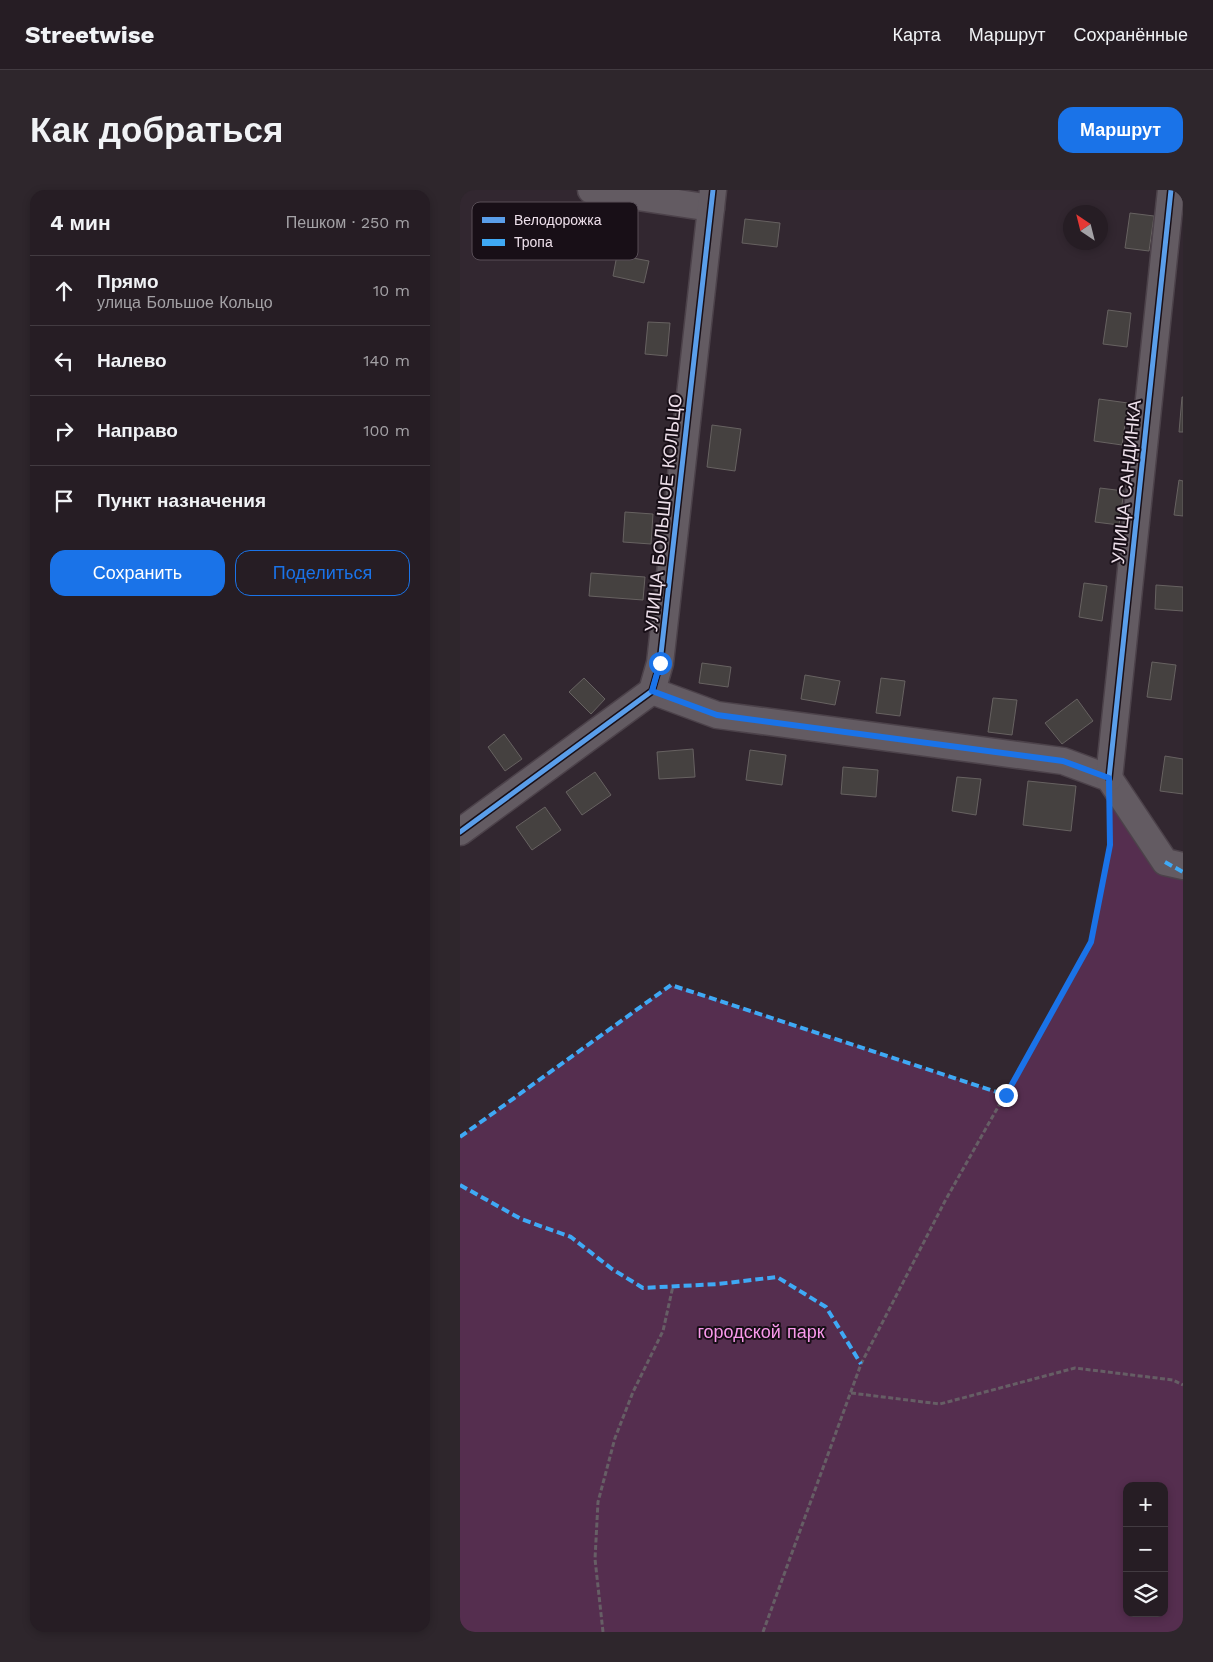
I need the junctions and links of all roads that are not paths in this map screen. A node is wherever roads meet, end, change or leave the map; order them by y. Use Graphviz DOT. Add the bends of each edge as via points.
graph roads {
  1 [pos="591,190"];
  2 [pos="1171,190"];
  3 [pos="712,199"];
  4 [pos="652,691"];
  5 [pos="1109,778"];
  6 [pos="460,832"];
  7 [pos="1183,866"];
  1 -- 3 [label="street"];
  2 -- 5 [label="street, УЛИЦА САНДИНКА"];
  3 -- 4 [label="street, УЛИЦА БОЛЬШОЕ КОЛЬЦО" via="660,663"];
  4 -- 5 [label="street" via="717,715 1063,761"];
  4 -- 6 [label="street"];
  5 -- 7 [label="street" via="1165,862"];
}
